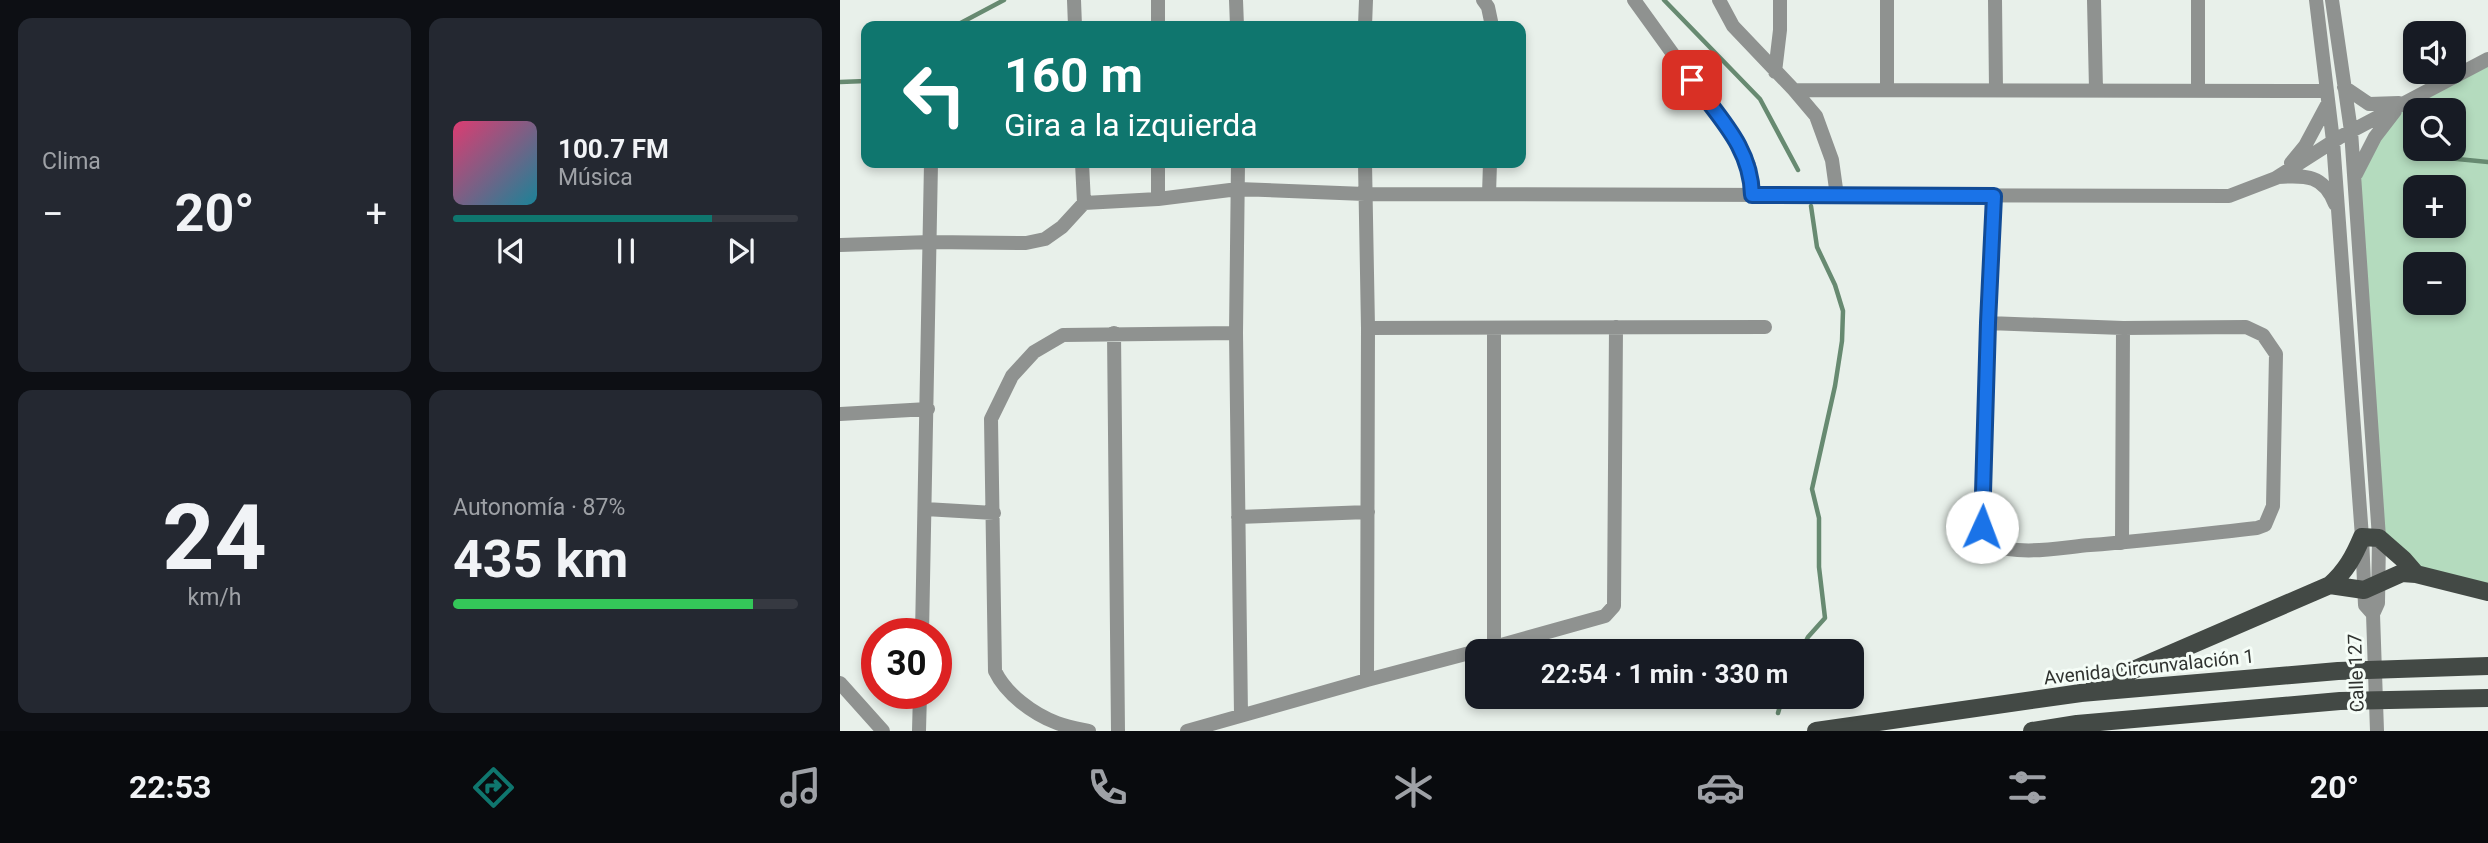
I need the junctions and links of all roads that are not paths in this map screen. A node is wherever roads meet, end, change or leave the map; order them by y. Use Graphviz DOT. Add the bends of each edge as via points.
graph roads {
  1 [pos="1074,0"];
  2 [pos="1158,0"];
  3 [pos="1236,0"];
  4 [pos="1366,0"];
  5 [pos="1483,0"];
  6 [pos="1634,0"];
  7 [pos="1718,0"];
  8 [pos="1780,0"];
  9 [pos="1887,0"];
  10 [pos="1995,0"];
  11 [pos="2094,0"];
  12 [pos="2198,0"];
  13 [pos="2316,0"];
  14 [pos="2332,0"];
  15 [pos="1075,21"];
  16 [pos="1158,21"];
  17 [pos="1237,21"];
  18 [pos="1366,21"];
  19 [pos="1491,21"];
  20 [pos="2339,59"];
  21 [pos="2488,60"];
  22 [pos="2324,62"];
  23 [pos="1776,72"];
  24 [pos="2344,87"];
  25 [pos="1887,89"];
  26 [pos="1996,89"];
  27 [pos="2096,89"];
  28 [pos="2198,89"];
  29 [pos="1794,90"];
  30 [pos="2328,96"];
  31 [pos="2411,98"];
  32 [pos="2403,102"];
  33 [pos="2351,131"];
  34 [pos="2333,141"];
  35 [pos="931,168"];
  36 [pos="1082,168"];
  37 [pos="1158,168"];
  38 [pos="1238,168"];
  39 [pos="1365,168"];
  40 [pos="1490,168"];
  41 [pos="2276,177"];
  42 [pos="2354,178"];
  43 [pos="1238,189"];
  44 [pos="1365,194"];
  45 [pos="1489,194"];
  46 [pos="1752,195"];
  47 [pos="1837,196"];
  48 [pos="1994,196"];
  49 [pos="1158,199"];
  50 [pos="1084,204"];
  51 [pos="2339,214"];
  52 [pos="930,242"];
  53 [pos="840,245"];
  54 [pos="1988,323"];
  55 [pos="1616,327"];
  56 [pos="1765,327"];
  57 [pos="1368,328"];
  58 [pos="1494,328"];
  59 [pos="2123,328"];
  60 [pos="1114,333"];
  61 [pos="1236,333"];
  62 [pos="928,409"];
  63 [pos="840,414"];
  64 [pos="925,509"];
  65 [pos="1368,512"];
  66 [pos="994,513"];
  67 [pos="1238,517"];
  68 [pos="2370,537"];
  69 [pos="2122,543"];
  70 [pos="2416,574"];
  71 [pos="2330,585"];
  72 [pos="2371,588"];
  73 [pos="2488,592"];
  74 [pos="922,618"];
  75 [pos="1494,639"];
  76 [pos="1523,639"];
  77 [pos="1465,654"];
  78 [pos="2488,666"];
  79 [pos="1367,680"];
  80 [pos="840,683"];
  81 [pos="2081,693"];
  82 [pos="2488,698"];
  83 [pos="920,709"];
  84 [pos="1241,715"];
  85 [pos="2077,724"];
  86 [pos="883,731"];
  87 [pos="919,731"];
  88 [pos="1089,731"];
  89 [pos="1118,731"];
  90 [pos="1187,731"];
  91 [pos="1816,731"];
  92 [pos="2032,731"];
  93 [pos="2101,731"];
  94 [pos="2377,731"];
  1 -- 15 [label="street"];
  2 -- 16 [label="street"];
  3 -- 17 [label="street"];
  4 -- 18 [label="street"];
  5 -- 19 [label="street"];
  6 -- 46 [label="street" via="1740,147 1749,165"];
  7 -- 23 [label="street" via="1732,26"];
  8 -- 23 [label="street"];
  9 -- 25 [label="street"];
  10 -- 26 [label="street"];
  11 -- 27 [label="street"];
  12 -- 28 [label="street"];
  13 -- 22 [label="street"];
  14 -- 20 [label="street"];
  20 -- 22 [label="street"];
  20 -- 24 [label="street"];
  21 -- 31 [label="street"];
  22 -- 30 [label="street"];
  23 -- 29 [label="street"];
  24 -- 32 [label="street" via="2369,104"];
  24 -- 33 [label="street"];
  25 -- 26 [label="street"];
  25 -- 29 [label="street"];
  26 -- 27 [label="street"];
  27 -- 28 [label="street"];
  28 -- 30 [label="street"];
  29 -- 47 [label="street" via="1816,116 1832,160"];
  30 -- 34 [label="street"];
  30 -- 41 [label="street" via="2305,146"];
  32 -- 33 [label="street"];
  32 -- 42 [label="street" via="2375,137"];
  33 -- 34 [label="street"];
  33 -- 42 [label="street"];
  34 -- 41 [label="street"];
  34 -- 51 [label="street"];
  35 -- 52 [label="street"];
  36 -- 50 [label="street"];
  37 -- 49 [label="street"];
  38 -- 43 [label="street"];
  39 -- 44 [label="street"];
  40 -- 45 [label="street"];
  41 -- 48 [label="street" via="2229,196"];
  41 -- 51 [label="street" via="2304,177 2325,184"];
  42 -- 68 [label="street"];
  43 -- 44 [label="street"];
  43 -- 49 [label="street"];
  43 -- 61 [label="street"];
  44 -- 45 [label="street"];
  44 -- 57 [label="street"];
  45 -- 46 [label="street"];
  46 -- 47 [label="street"];
  47 -- 48 [label="street"];
  48 -- 54 [label="street"];
  49 -- 50 [label="street"];
  50 -- 52 [label="street" via="1045,239 1026,243"];
  51 -- 68 [label="street"];
  52 -- 53 [label="street"];
  52 -- 62 [label="street"];
  54 -- 59 [label="street"];
  54 -- 69 [label="street" via="1982,527 1989,544 2023,551"];
  55 -- 56 [label="street"];
  55 -- 58 [label="street"];
  55 -- 76 [label="street" via="1614,607 1605,616"];
  57 -- 58 [label="street"];
  57 -- 65 [label="street"];
  58 -- 75 [label="street"];
  59 -- 69 [label="street"];
  59 -- 69 [label="street" via="2246,327 2263,335 2276,354 2273,506 2265,525"];
  60 -- 61 [label="street"];
  60 -- 66 [label="street" via="1063,335 1034,352 1012,376 991,419"];
  60 -- 89 [label="street"];
  61 -- 67 [label="street"];
  62 -- 63 [label="street"];
  62 -- 64 [label="street"];
  64 -- 66 [label="street"];
  64 -- 74 [label="street"];
  65 -- 67 [label="street"];
  65 -- 79 [label="street"];
  66 -- 88 [label="street" via="995,671 1014,697 1057,723"];
  67 -- 84 [label="street"];
  68 -- 70 [label="main road" via="2403,559"];
  68 -- 71 [label="main road"];
  68 -- 72 [label="street, Calle 127"];
  70 -- 72 [label="main road" via="2402,573"];
  70 -- 73 [label="main road"];
  71 -- 72 [label="main road"];
  71 -- 81 [label="main road"];
  72 -- 94 [label="street, Calle 127" via="2365,605 2373,619"];
  77 -- 79 [label="street"];
  78 -- 81 [label="main road, Avenida Circunvalación 1" via="2338,670"];
  79 -- 84 [label="street"];
  80 -- 86 [label="street"];
  81 -- 91 [label="main road, Avenida Circunvalación 1"];
  82 -- 85 [label="main road" via="2340,701"];
  83 -- 87 [label="street"];
  84 -- 90 [label="street"];
  85 -- 92 [label="main road"];
  85 -- 93 [label="main road"];
}
